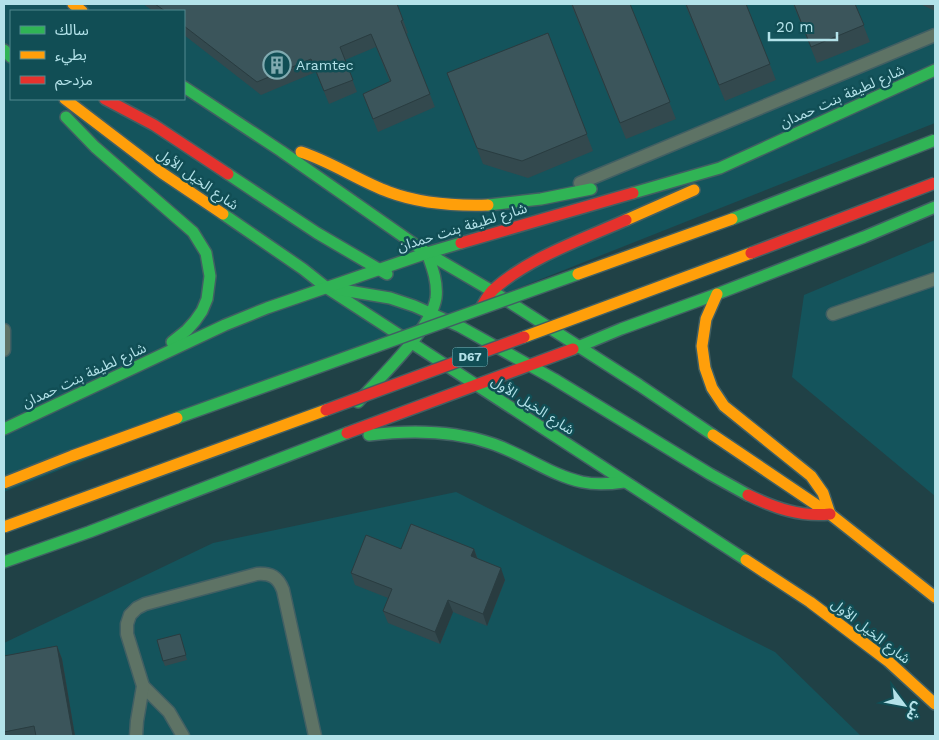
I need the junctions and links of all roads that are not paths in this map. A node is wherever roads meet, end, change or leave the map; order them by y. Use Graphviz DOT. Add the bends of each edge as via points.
graph roads {
  1 [pos="935,35"];
  2 [pos="935,70"];
  3 [pos="185,88"];
  4 [pos="65,100"];
  5 [pos="107,100"];
  6 [pos="52,101"];
  7 [pos="935,140"];
  8 [pos="281,151"];
  9 [pos="688,165"];
  10 [pos="720,168"];
  11 [pos="935,183"];
  12 [pos="606,185"];
  13 [pos="558,195"];
  14 [pos="935,207"];
  15 [pos="427,252"];
  16 [pos="378,269"];
  17 [pos="935,279"];
  18 [pos="399,281"];
  19 [pos="327,288"];
  20 [pos="492,291"];
  21 [pos="717,294"];
  22 [pos="437,305"];
  23 [pos="833,314"];
  24 [pos="4,330"];
  25 [pos="506,331"];
  26 [pos="472,332"];
  27 [pos="412,342"];
  28 [pos="579,347"];
  29 [pos="4,350"];
  30 [pos="143,364"];
  31 [pos="529,365"];
  32 [pos="474,385"];
  33 [pos="4,429"];
  34 [pos="319,445"];
  35 [pos="624,482"];
  36 [pos="4,483"];
  37 [pos="830,514"];
  38 [pos="4,527"];
  39 [pos="4,562"];
  40 [pos="935,598"];
  41 [pos="143,686"];
  42 [pos="935,704"];
  43 [pos="136,736"];
  44 [pos="183,736"];
  45 [pos="315,736"];
  1 -- 13 [label="lane" via="594,176"];
  2 -- 10 [label="main road, شارع لطيفة بنت حمدان"];
  3 -- 8 [label="main road"];
  4 -- 19 [label="main road, شارع الخيل الأول" via="162,173"];
  5 -- 16 [label="main road" via="154,125 317,233"];
  6 -- 30 [label="main road" via="95,146 193,232 206,253 210,281 202,311 187,330"];
  7 -- 36 [label="main road, bridge" via="749,213 81,452"];
  8 -- 13 [label="main road" via="316,156 389,192 454,207"];
  8 -- 15 [label="main road"];
  9 -- 10 [label="main road"];
  10 -- 15 [label="main road, شارع لطيفة بنت حمدان"];
  10 -- 20 [label="main road" via="688,193 552,252"];
  11 -- 38 [label="main road, D67, bridge" via="638,296"];
  12 -- 13 [label="main road"];
  14 -- 21 [label="main road, D67"];
  15 -- 16 [label="main road, شارع لطيفة بنت حمدان"];
  15 -- 20 [label="main road"];
  15 -- 22 [label="main road" via="434,268"];
  16 -- 18 [label="main road"];
  16 -- 19 [label="main road, شارع لطيفة بنت حمدان"];
  17 -- 23 [label="lane"];
  19 -- 22 [label="main road"];
  19 -- 27 [label="main road, شارع الخيل الأول"];
  19 -- 30 [label="main road, شارع لطيفة بنت حمدان" via="225,325"];
  20 -- 26 [label="main road"];
  20 -- 28 [label="main road"];
  21 -- 28 [label="main road, D67"];
  21 -- 37 [label="main road" via="706,319 702,346 712,388 724,406 820,485"];
  22 -- 26 [label="main road"];
  22 -- 26 [label="main road"];
  22 -- 27 [label="main road"];
  24 -- 29 [label="lane"];
  25 -- 28 [label="main road"];
  26 -- 31 [label="main road"];
  26 -- 32 [label="main road" via="469,367"];
  27 -- 32 [label="main road, شارع الخيل الأول"];
  27 -- 34 [label="main road"];
  28 -- 31 [label="main road, D67"];
  28 -- 37 [label="main road"];
  30 -- 33 [label="main road, شارع لطيفة بنت حمدان"];
  31 -- 32 [label="main road, D67"];
  31 -- 37 [label="main road" via="759,500 796,514"];
  32 -- 34 [label="main road, D67"];
  32 -- 35 [label="main road, شارع الخيل الأول"];
  34 -- 35 [label="main road" via="402,431 431,432 489,442 576,480 600,484"];
  34 -- 39 [label="main road, D67"];
  35 -- 42 [label="main road, شارع الخيل الأول" via="810,602 888,661"];
  37 -- 40 [label="main road"];
  41 -- 43 [label="lane"];
  41 -- 44 [label="lane" via="169,712"];
  41 -- 45 [label="lane" via="127,634 130,615 137,608 266,573 274,576 284,590"];
}
